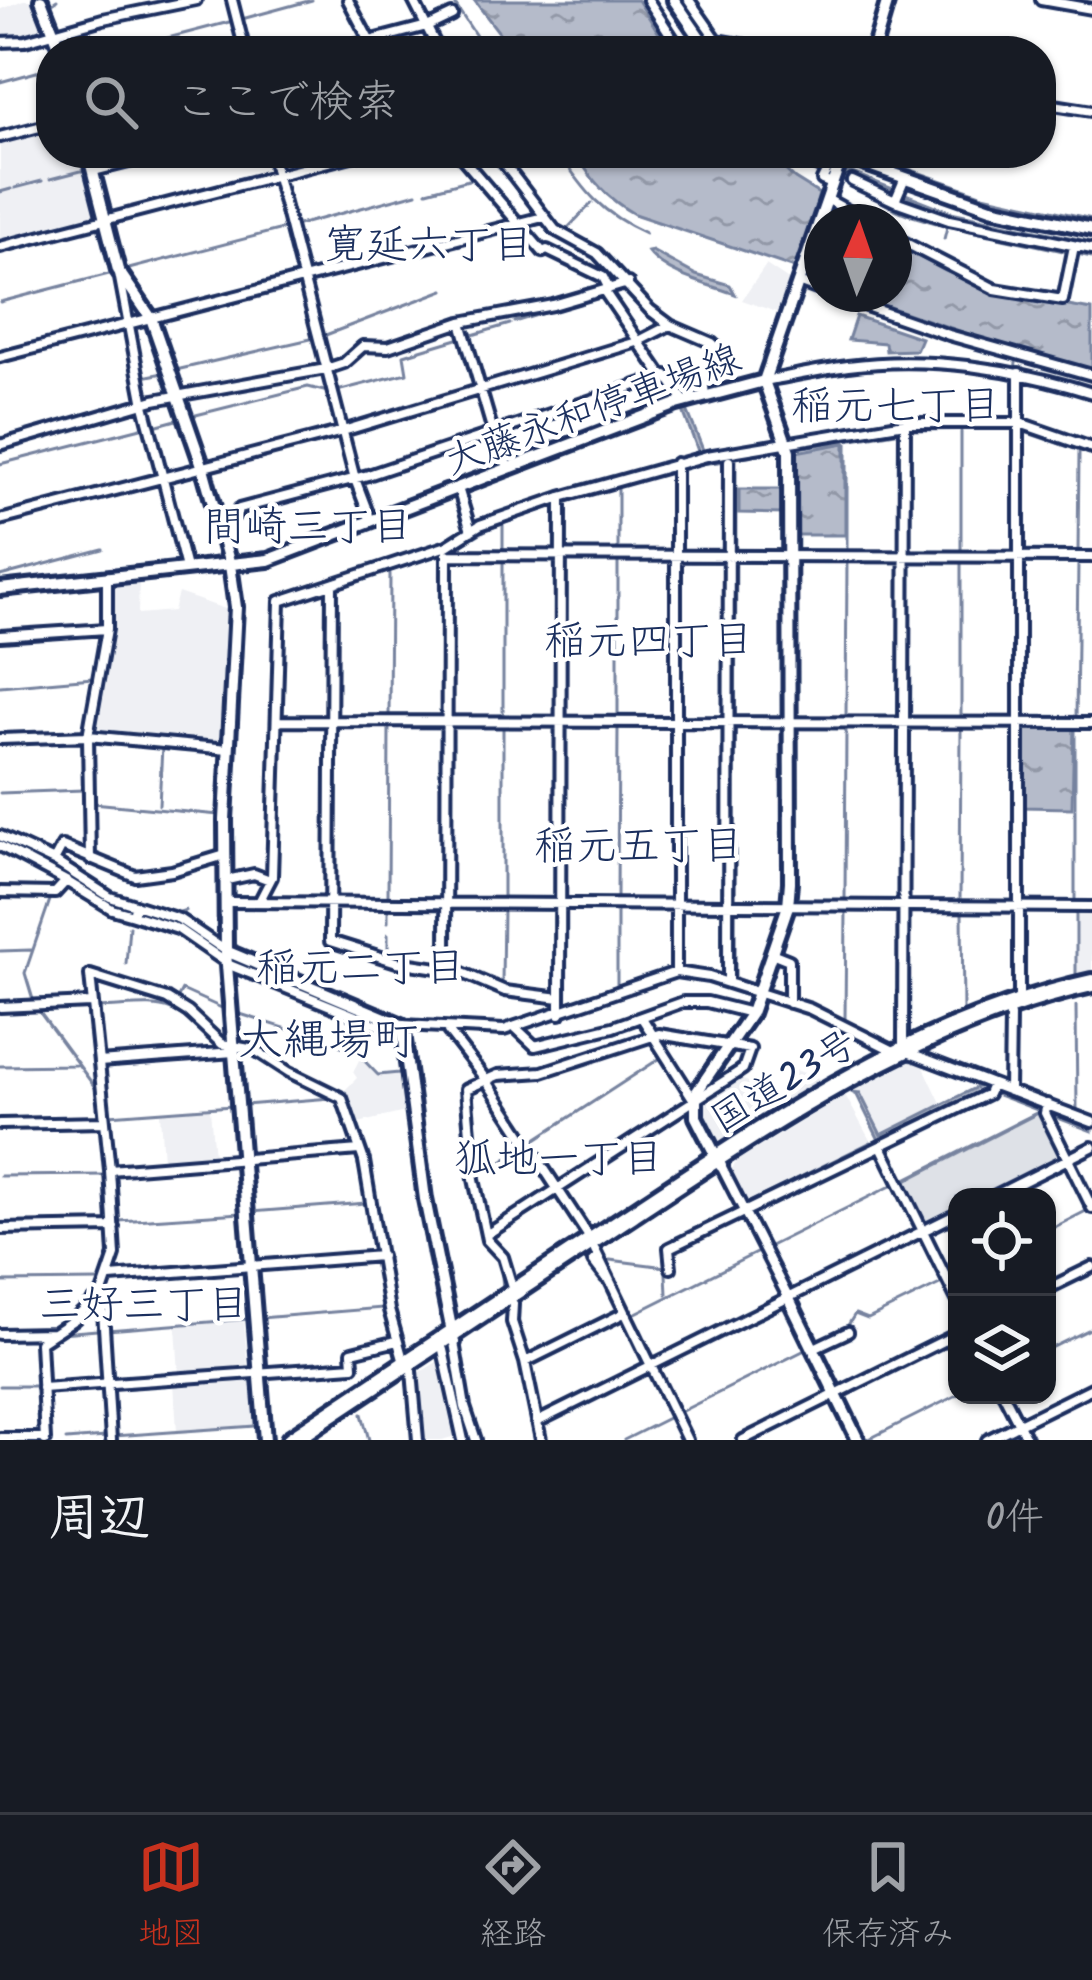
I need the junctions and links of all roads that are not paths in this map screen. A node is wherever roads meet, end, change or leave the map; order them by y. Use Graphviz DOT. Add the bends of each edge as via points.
graph roads {
  1 [pos="196,0"];
  2 [pos="232,0"];
  3 [pos="348,0"];
  4 [pos="412,0"];
  5 [pos="648,0"];
  6 [pos="674,0"];
  7 [pos="688,0"];
  8 [pos="888,0"];
  9 [pos="1041,0"];
  10 [pos="45,1"];
  11 [pos="1092,9"];
  12 [pos="452,15"];
  13 [pos="427,26"];
  14 [pos="56,34"];
  15 [pos="42,36"];
  16 [pos="240,36"];
  17 [pos="365,36"];
  18 [pos="390,36"];
  19 [pos="432,36"];
  20 [pos="671,36"];
  21 [pos="699,36"];
  22 [pos="714,36"];
  23 [pos="877,36"];
  24 [pos="36,37"];
  25 [pos="0,42"];
  26 [pos="1056,105"];
  27 [pos="1092,111"];
  28 [pos="36,128"];
  29 [pos="0,137"];
  30 [pos="92,168"];
  31 [pos="105,168"];
  32 [pos="275,168"];
  33 [pos="304,168"];
  34 [pos="472,168"];
  35 [pos="507,168"];
  36 [pos="822,168"];
  37 [pos="836,168"];
  38 [pos="861,168"];
  39 [pos="93,171"];
  40 [pos="277,175"];
  41 [pos="853,181"];
  42 [pos="832,184"];
  43 [pos="899,193"];
  44 [pos="827,199"];
  45 [pos="836,204"];
  46 [pos="543,217"];
  47 [pos="106,220"];
  48 [pos="521,222"];
  49 [pos="1092,229"];
  50 [pos="912,246"];
  51 [pos="0,247"];
  52 [pos="1074,247"];
  53 [pos="1092,249"];
  54 [pos="118,270"];
  55 [pos="303,278"];
  56 [pos="798,282"];
  57 [pos="628,283"];
  58 [pos="804,284"];
  59 [pos="607,290"];
  60 [pos="883,312"];
  61 [pos="151,318"];
  62 [pos="130,322"];
  63 [pos="461,322"];
  64 [pos="670,325"];
  65 [pos="641,340"];
  66 [pos="0,357"];
  67 [pos="326,369"];
  68 [pos="1019,373"];
  69 [pos="1092,375"];
  70 [pos="662,376"];
  71 [pos="764,381"];
  72 [pos="480,388"];
  73 [pos="1092,392"];
  74 [pos="178,396"];
  75 [pos="705,397"];
  76 [pos="685,402"];
  77 [pos="144,405"];
  78 [pos="905,426"];
  79 [pos="1020,426"];
  80 [pos="343,431"];
  81 [pos="494,434"];
  82 [pos="0,445"];
  83 [pos="788,446"];
  84 [pos="1092,448"];
  85 [pos="729,461"];
  86 [pos="676,466"];
  87 [pos="203,468"];
  88 [pos="509,468"];
  89 [pos="164,478"];
  90 [pos="356,481"];
  91 [pos="458,488"];
  92 [pos="561,500"];
  93 [pos="217,519"];
  94 [pos="0,520"];
  95 [pos="371,521"];
  96 [pos="471,531"];
  97 [pos="447,551"];
  98 [pos="562,556"];
  99 [pos="676,556"];
  100 [pos="732,556"];
  101 [pos="791,556"];
  102 [pos="904,556"];
  103 [pos="1019,557"];
  104 [pos="1092,557"];
  105 [pos="230,565"];
  106 [pos="187,570"];
  107 [pos="107,578"];
  108 [pos="332,585"];
  109 [pos="0,589"];
  110 [pos="106,632"];
  111 [pos="0,635"];
  112 [pos="277,721"];
  113 [pos="333,721"];
  114 [pos="446,721"];
  115 [pos="561,722"];
  116 [pos="675,722"];
  117 [pos="732,722"];
  118 [pos="904,722"];
  119 [pos="791,723"];
  120 [pos="1019,723"];
  121 [pos="1092,723"];
  122 [pos="88,736"];
  123 [pos="0,739"];
  124 [pos="228,749"];
  125 [pos="0,836"];
  126 [pos="0,846"];
  127 [pos="227,854"];
  128 [pos="90,859"];
  129 [pos="54,861"];
  130 [pos="227,880"];
  131 [pos="270,880"];
  132 [pos="66,881"];
  133 [pos="2,891"];
  134 [pos="228,902"];
  135 [pos="259,902"];
  136 [pos="446,904"];
  137 [pos="332,905"];
  138 [pos="560,905"];
  139 [pos="675,905"];
  140 [pos="904,905"];
  141 [pos="732,906"];
  142 [pos="788,906"];
  143 [pos="1018,907"];
  144 [pos="1092,908"];
  145 [pos="134,912"];
  146 [pos="774,953"];
  147 [pos="227,959"];
  148 [pos="446,968"];
  149 [pos="676,972"];
  150 [pos="1092,982"];
  151 [pos="728,983"];
  152 [pos="758,994"];
  153 [pos="1092,994"];
  154 [pos="560,998"];
  155 [pos="90,1003"];
  156 [pos="789,1003"];
  157 [pos="0,1007"];
  158 [pos="1015,1009"];
  159 [pos="751,1013"];
  160 [pos="560,1014"];
  161 [pos="642,1018"];
  162 [pos="402,1025"];
  163 [pos="380,1026"];
  164 [pos="516,1028"];
  165 [pos="447,1030"];
  166 [pos="652,1036"];
  167 [pos="730,1045"];
  168 [pos="234,1049"];
  169 [pos="903,1051"];
  170 [pos="99,1063"];
  171 [pos="486,1080"];
  172 [pos="990,1089"];
  173 [pos="1009,1091"];
  174 [pos="694,1100"];
  175 [pos="1046,1109"];
  176 [pos="105,1122"];
  177 [pos="1092,1122"];
  178 [pos="0,1124"];
  179 [pos="881,1146"];
  180 [pos="1092,1148"];
  181 [pos="359,1150"];
  182 [pos="242,1159"];
  183 [pos="1067,1159"];
  184 [pos="719,1162"];
  185 [pos="110,1170"];
  186 [pos="1010,1188"];
  187 [pos="558,1190"];
  188 [pos="1092,1208"];
  189 [pos="744,1212"];
  190 [pos="948,1219"];
  191 [pos="113,1227"];
  192 [pos="0,1228"];
  193 [pos="923,1232"];
  194 [pos="486,1235"];
  195 [pos="591,1247"];
  196 [pos="381,1256"];
  197 [pos="249,1266"];
  198 [pos="1092,1267"];
  199 [pos="671,1268"];
  200 [pos="110,1277"];
  201 [pos="1056,1285"];
  202 [pos="102,1293"];
  203 [pos="955,1296"];
  204 [pos="788,1297"];
  205 [pos="510,1299"];
  206 [pos="624,1313"];
  207 [pos="848,1332"];
  208 [pos="54,1333"];
  209 [pos="0,1334"];
  210 [pos="948,1338"];
  211 [pos="397,1341"];
  212 [pos="450,1342"];
  213 [pos="812,1349"];
  214 [pos="525,1362"];
  215 [pos="651,1366"];
  216 [pos="408,1368"];
  217 [pos="257,1374"];
  218 [pos="107,1384"];
  219 [pos="42,1388"];
  220 [pos="1092,1388"];
  221 [pos="836,1394"];
  222 [pos="1009,1404"];
  223 [pos="537,1422"];
  224 [pos="1019,1424"];
  225 [pos="0,1438"];
  226 [pos="45,1439"];
  227 [pos="111,1440"];
  228 [pos="265,1440"];
  229 [pos="291,1440"];
  230 [pos="307,1440"];
  231 [pos="418,1440"];
  232 [pos="463,1440"];
  233 [pos="476,1440"];
  234 [pos="541,1440"];
  235 [pos="687,1440"];
  236 [pos="743,1440"];
  237 [pos="858,1440"];
  238 [pos="987,1440"];
  239 [pos="1027,1440"];
  1 -- 14 [label="street"];
  2 -- 16 [label="street"];
  3 -- 17 [label="street"];
  4 -- 13 [label="street"];
  5 -- 20 [label="street"];
  6 -- 21 [label="street"];
  7 -- 22 [label="street"];
  8 -- 23 [label="street"];
  9 -- 11 [label="street"];
  10 -- 14 [label="street"];
  12 -- 13 [label="street"];
  13 -- 18 [label="street"];
  13 -- 19 [label="street"];
  14 -- 15 [label="street"];
  24 -- 25 [label="street"];
  26 -- 27 [label="street"];
  28 -- 29 [label="street"];
  30 -- 39 [label="street"];
  31 -- 39 [label="street"];
  32 -- 40 [label="street"];
  33 -- 40 [label="street"];
  34 -- 48 [label="street"];
  35 -- 46 [label="street"];
  36 -- 42 [label="street" via="822,180"];
  37 -- 42 [label="street, 大藤永和停車場線"];
  38 -- 43 [label="street"];
  39 -- 47 [label="street"];
  40 -- 47 [label="street"];
  40 -- 55 [label="street"];
  41 -- 43 [label="street"];
  42 -- 44 [label="street, 大藤永和停車場線"];
  43 -- 49 [label="street"];
  43 -- 52 [label="street" via="949,220"];
  44 -- 45 [label="street"];
  44 -- 56 [label="street, 大藤永和停車場線"];
  46 -- 48 [label="street"];
  46 -- 57 [label="street"];
  47 -- 51 [label="street"];
  47 -- 54 [label="street"];
  48 -- 55 [label="street"];
  48 -- 59 [label="street" via="543,252 603,277"];
  50 -- 52 [label="street" via="994,289 1063,300"];
  52 -- 53 [label="street"];
  54 -- 61 [label="street"];
  54 -- 62 [label="street"];
  55 -- 61 [label="street"];
  55 -- 67 [label="street"];
  56 -- 58 [label="street"];
  56 -- 71 [label="street, 大藤永和停車場線"];
  57 -- 59 [label="street"];
  57 -- 64 [label="street"];
  59 -- 63 [label="street"];
  59 -- 65 [label="street"];
  60 -- 69 [label="street"];
  61 -- 62 [label="street"];
  61 -- 74 [label="street"];
  62 -- 66 [label="street"];
  62 -- 77 [label="street"];
  63 -- 67 [label="street" via="363,346"];
  63 -- 72 [label="street"];
  64 -- 65 [label="street"];
  64 -- 75 [label="street" via="722,352 722,362 703,375"];
  65 -- 70 [label="street"];
  65 -- 72 [label="street"];
  67 -- 74 [label="street"];
  67 -- 80 [label="street"];
  68 -- 71 [label="street" via="873,364"];
  68 -- 73 [label="street"];
  68 -- 79 [label="street"];
  70 -- 76 [label="street"];
  70 -- 81 [label="street"];
  71 -- 75 [label="street, 大藤永和停車場線"];
  71 -- 83 [label="street"];
  72 -- 80 [label="street"];
  72 -- 81 [label="street"];
  74 -- 77 [label="street"];
  74 -- 87 [label="street"];
  75 -- 76 [label="street, 大藤永和停車場線"];
  76 -- 88 [label="street, 大藤永和停車場線"];
  77 -- 82 [label="street"];
  77 -- 89 [label="street"];
  78 -- 79 [label="street"];
  78 -- 83 [label="street"];
  78 -- 102 [label="street"];
  79 -- 84 [label="street"];
  79 -- 103 [label="street"];
  80 -- 87 [label="street"];
  80 -- 90 [label="street"];
  81 -- 88 [label="street"];
  81 -- 90 [label="street"];
  83 -- 86 [label="street"];
  83 -- 101 [label="street"];
  85 -- 100 [label="street"];
  86 -- 92 [label="street"];
  86 -- 99 [label="street"];
  87 -- 89 [label="street"];
  87 -- 93 [label="street"];
  88 -- 91 [label="street, 大藤永和停車場線"];
  89 -- 94 [label="street"];
  89 -- 106 [label="street"];
  90 -- 93 [label="street"];
  90 -- 95 [label="street"];
  91 -- 95 [label="street, 大藤永和停車場線"];
  91 -- 96 [label="street"];
  92 -- 96 [label="street"];
  92 -- 98 [label="street"];
  93 -- 105 [label="street"];
  95 -- 105 [label="street, 大藤永和停車場線" via="268,560"];
  96 -- 97 [label="street"];
  97 -- 98 [label="street"];
  97 -- 108 [label="street"];
  97 -- 114 [label="street"];
  98 -- 99 [label="street"];
  98 -- 115 [label="street"];
  99 -- 100 [label="street"];
  99 -- 116 [label="street"];
  100 -- 101 [label="street"];
  100 -- 117 [label="street"];
  101 -- 102 [label="street"];
  101 -- 119 [label="street"];
  102 -- 103 [label="street"];
  102 -- 118 [label="street"];
  103 -- 104 [label="street"];
  103 -- 120 [label="street"];
  105 -- 106 [label="street, 大藤永和停車場線"];
  105 -- 124 [label="street" via="236,608"];
  106 -- 107 [label="street, 大藤永和停車場線"];
  107 -- 109 [label="street, 大藤永和停車場線"];
  107 -- 110 [label="street"];
  108 -- 112 [label="street" via="280,601"];
  108 -- 113 [label="street"];
  110 -- 111 [label="street"];
  110 -- 122 [label="street"];
  112 -- 113 [label="street"];
  112 -- 131 [label="street"];
  113 -- 114 [label="street"];
  113 -- 137 [label="street"];
  114 -- 115 [label="street"];
  114 -- 136 [label="street"];
  115 -- 116 [label="street"];
  115 -- 138 [label="street"];
  116 -- 117 [label="street"];
  116 -- 139 [label="street"];
  117 -- 119 [label="street"];
  117 -- 141 [label="street"];
  118 -- 119 [label="street"];
  118 -- 120 [label="street"];
  118 -- 140 [label="street"];
  119 -- 142 [label="street"];
  120 -- 121 [label="street"];
  120 -- 143 [label="street"];
  122 -- 123 [label="street"];
  122 -- 124 [label="street"];
  122 -- 128 [label="street"];
  124 -- 127 [label="street"];
  125 -- 129 [label="street"];
  126 -- 132 [label="street"];
  127 -- 128 [label="street" via="135,876"];
  127 -- 130 [label="street"];
  128 -- 129 [label="street" via="62,846"];
  129 -- 145 [label="street"];
  130 -- 131 [label="street"];
  130 -- 134 [label="street"];
  131 -- 135 [label="street"];
  132 -- 133 [label="street" via="55,893"];
  132 -- 145 [label="street" via="112,909"];
  134 -- 135 [label="street"];
  134 -- 147 [label="street"];
  135 -- 137 [label="street"];
  136 -- 137 [label="street"];
  136 -- 138 [label="street"];
  136 -- 148 [label="street"];
  137 -- 148 [label="street" via="330,940"];
  138 -- 139 [label="street"];
  138 -- 154 [label="street"];
  139 -- 141 [label="street"];
  139 -- 149 [label="street"];
  140 -- 142 [label="street"];
  140 -- 143 [label="street"];
  140 -- 169 [label="street"];
  141 -- 142 [label="street"];
  141 -- 151 [label="street"];
  142 -- 146 [label="street"];
  143 -- 144 [label="street"];
  143 -- 158 [label="street"];
  145 -- 147 [label="street"];
  145 -- 147 [label="street" via="177,919"];
  146 -- 152 [label="street"];
  146 -- 156 [label="street" via="789,960"];
  147 -- 162 [label="street"];
  147 -- 163 [label="street"];
  147 -- 168 [label="street"];
  148 -- 154 [label="street" via="505,992"];
  149 -- 151 [label="street"];
  149 -- 160 [label="street"];
  150 -- 158 [label="highway, 国道23号"];
  151 -- 152 [label="street"];
  152 -- 156 [label="street"];
  152 -- 159 [label="street"];
  153 -- 158 [label="highway, 国道23号"];
  154 -- 160 [label="street"];
  155 -- 157 [label="street"];
  155 -- 168 [label="street" via="88,978 101,976 167,999"];
  155 -- 170 [label="street"];
  156 -- 169 [label="street"];
  158 -- 169 [label="highway, 国道23号"];
  158 -- 173 [label="street"];
  159 -- 161 [label="street" via="694,1001"];
  159 -- 167 [label="street"];
  160 -- 164 [label="street"];
  161 -- 164 [label="street" via="535,1046"];
  161 -- 166 [label="street"];
  162 -- 165 [label="street"];
  162 -- 212 [label="street"];
  164 -- 165 [label="street"];
  165 -- 171 [label="street"];
  166 -- 167 [label="street"];
  166 -- 171 [label="street" via="542,1072"];
  166 -- 174 [label="street"];
  167 -- 174 [label="street"];
  167 -- 174 [label="street" via="750,1049 743,1069"];
  168 -- 170 [label="street"];
  168 -- 181 [label="street" via="255,1050 342,1098"];
  168 -- 182 [label="street"];
  169 -- 172 [label="street"];
  169 -- 184 [label="highway, 国道23号" via="804,1101"];
  170 -- 176 [label="street"];
  171 -- 187 [label="street"];
  171 -- 194 [label="street" via="465,1092"];
  172 -- 173 [label="street"];
  172 -- 179 [label="street"];
  173 -- 175 [label="street"];
  174 -- 184 [label="street"];
  174 -- 187 [label="street"];
  175 -- 177 [label="street"];
  175 -- 183 [label="street"];
  176 -- 178 [label="street"];
  176 -- 185 [label="street"];
  179 -- 189 [label="street"];
  179 -- 193 [label="street"];
  180 -- 183 [label="street"];
  181 -- 182 [label="street"];
  181 -- 196 [label="street"];
  182 -- 185 [label="street"];
  182 -- 197 [label="street"];
  183 -- 186 [label="street"];
  183 -- 188 [label="street"];
  184 -- 189 [label="street"];
  184 -- 195 [label="highway, 国道23号"];
  185 -- 191 [label="street"];
  187 -- 194 [label="street"];
  187 -- 195 [label="street"];
  189 -- 199 [label="street" via="669,1248"];
  189 -- 204 [label="street"];
  190 -- 193 [label="street"];
  191 -- 192 [label="street"];
  191 -- 200 [label="street"];
  193 -- 203 [label="street"];
  193 -- 204 [label="street"];
  194 -- 205 [label="street" via="503,1257"];
  195 -- 205 [label="highway, 国道23号"];
  195 -- 206 [label="street"];
  196 -- 197 [label="street"];
  196 -- 211 [label="street"];
  197 -- 200 [label="street"];
  197 -- 217 [label="street"];
  198 -- 201 [label="street"];
  200 -- 202 [label="street"];
  202 -- 208 [label="street"];
  202 -- 218 [label="street"];
  204 -- 213 [label="street"];
  204 -- 215 [label="street"];
  205 -- 212 [label="highway, 国道23号"];
  205 -- 214 [label="street"];
  206 -- 214 [label="street"];
  206 -- 215 [label="street"];
  207 -- 213 [label="street"];
  208 -- 209 [label="street"];
  208 -- 219 [label="street" via="40,1342"];
  210 -- 221 [label="street"];
  211 -- 216 [label="street"];
  211 -- 217 [label="street" via="352,1352 353,1366"];
  212 -- 216 [label="highway, 国道23号"];
  212 -- 232 [label="street"];
  212 -- 233 [label="street"];
  213 -- 221 [label="street"];
  214 -- 223 [label="street"];
  215 -- 223 [label="street"];
  215 -- 235 [label="street"];
  216 -- 229 [label="highway, 国道23号"];
  216 -- 230 [label="highway, 国道23号"];
  216 -- 231 [label="street"];
  217 -- 218 [label="street"];
  217 -- 228 [label="street"];
  218 -- 219 [label="street"];
  218 -- 227 [label="street"];
  219 -- 226 [label="street"];
  220 -- 224 [label="street"];
  221 -- 236 [label="street"];
  221 -- 237 [label="street"];
  222 -- 224 [label="street"];
  223 -- 234 [label="street"];
  224 -- 238 [label="street"];
  224 -- 239 [label="street"];
  225 -- 226 [label="street"];
}
